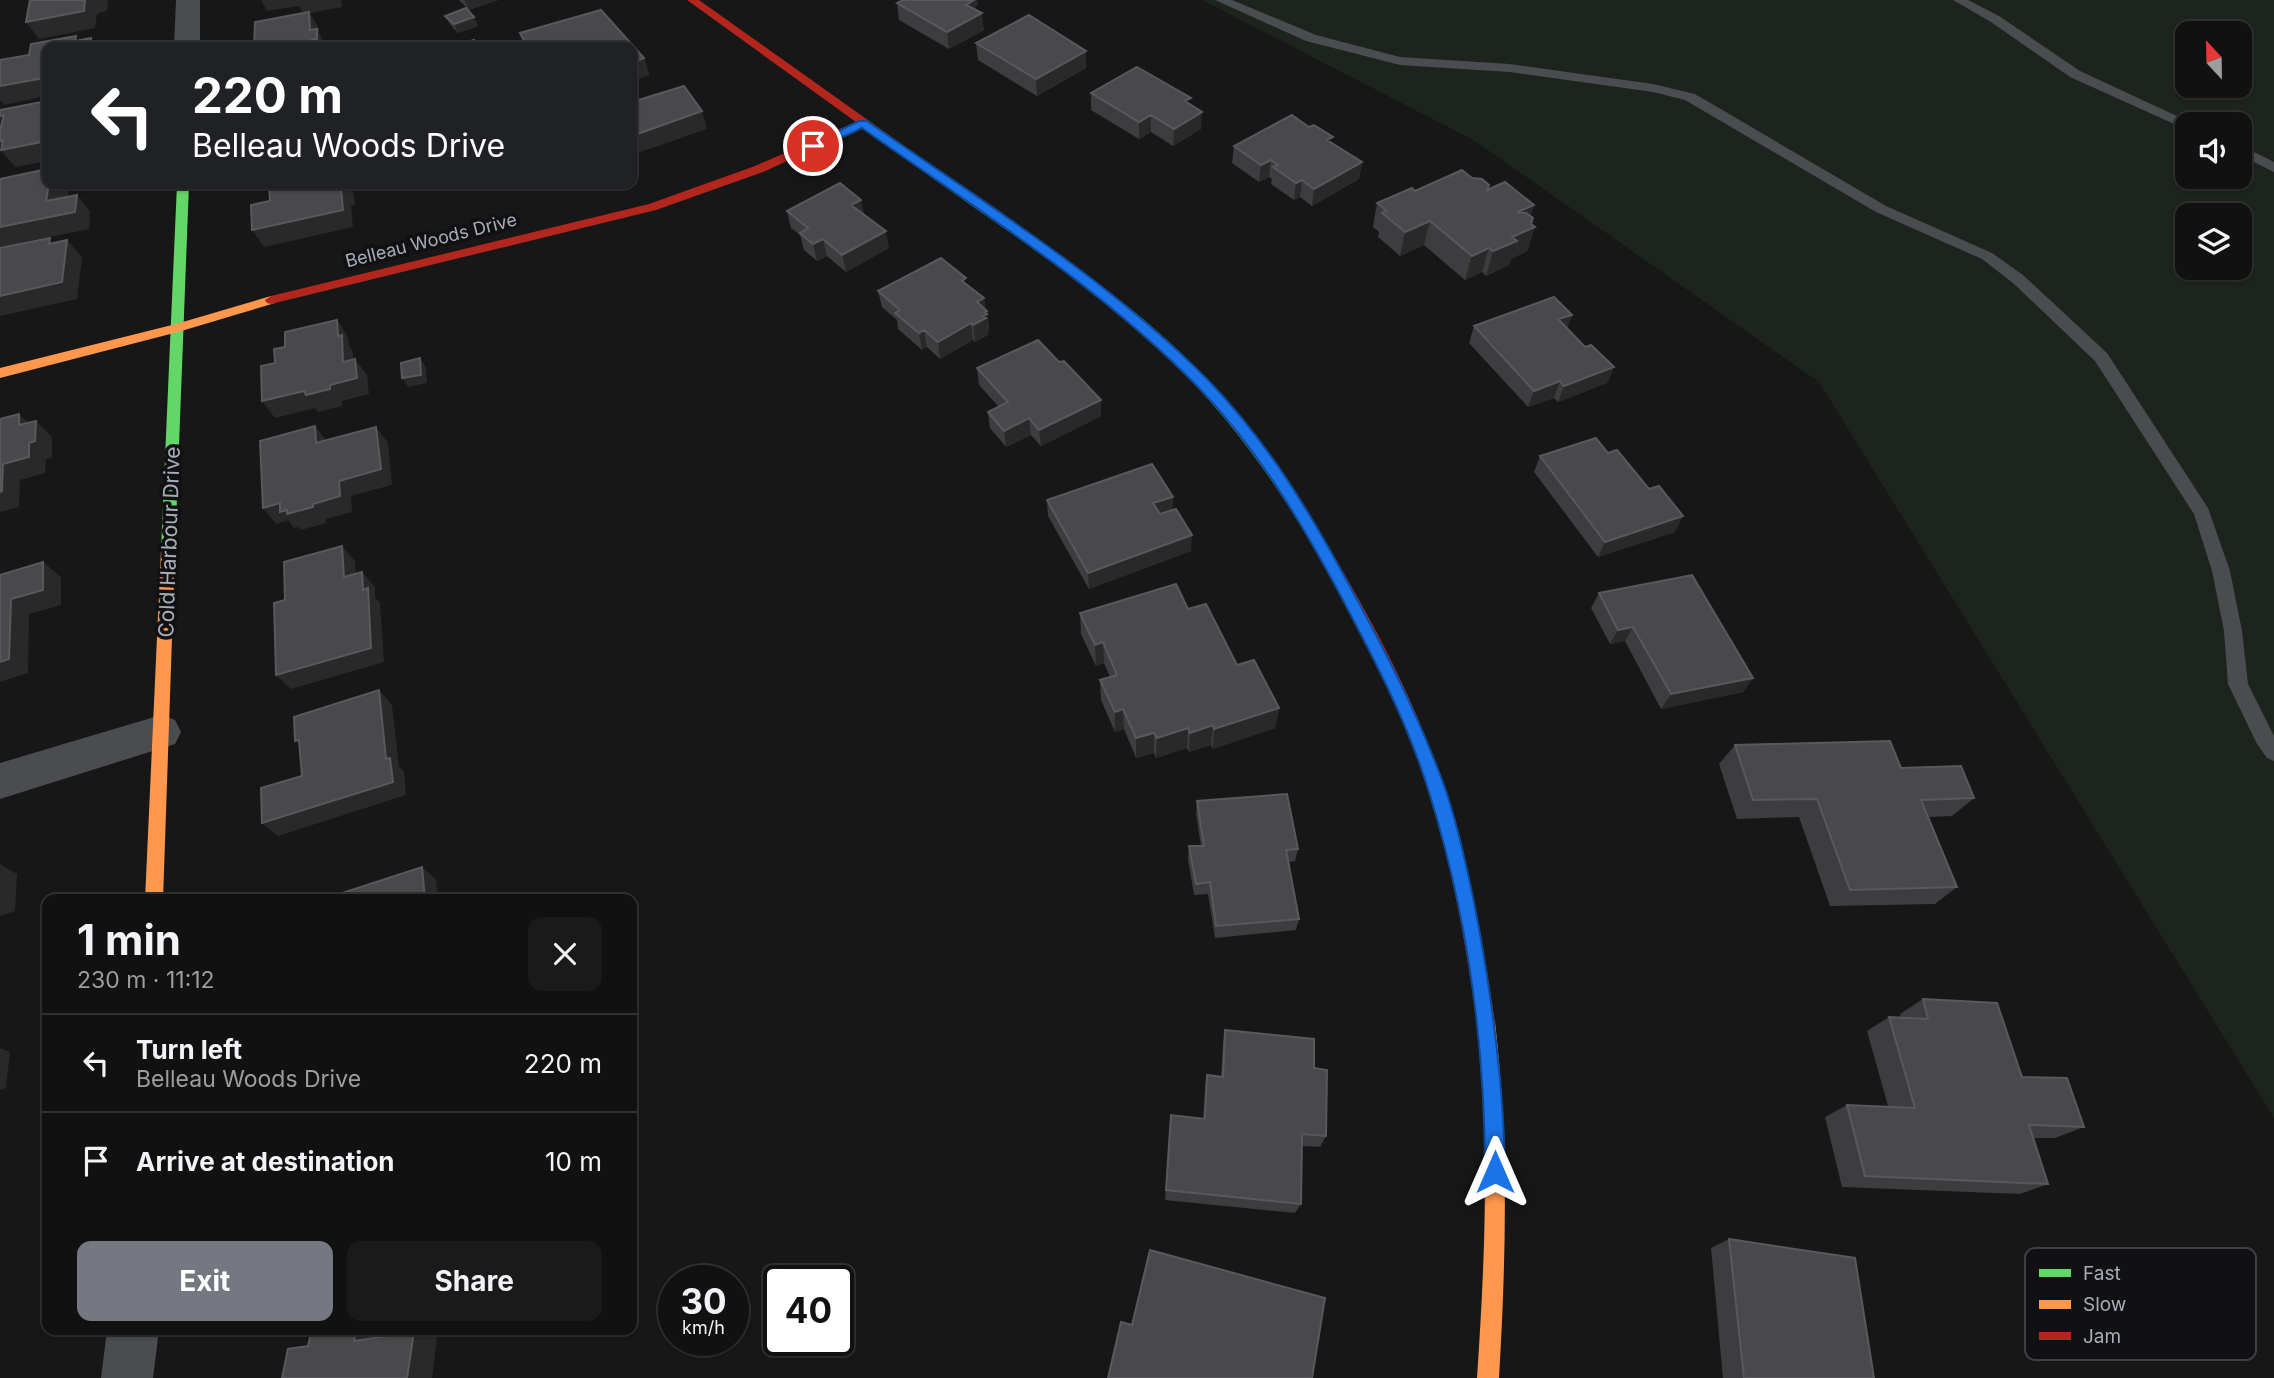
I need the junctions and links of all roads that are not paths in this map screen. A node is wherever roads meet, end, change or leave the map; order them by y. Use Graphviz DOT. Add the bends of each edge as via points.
graph roads {
  1 [pos="188,0"];
  2 [pos="692,0"];
  3 [pos="1221,0"];
  4 [pos="1959,0"];
  5 [pos="187,42"];
  6 [pos="2175,119"];
  7 [pos="863,123"];
  8 [pos="2252,156"];
  9 [pos="2274,168"];
  10 [pos="183,189"];
  11 [pos="178,328"];
  12 [pos="0,373"];
  13 [pos="161,732"];
  14 [pos="2274,752"];
  15 [pos="0,781"];
  16 [pos="154,894"];
  17 [pos="132,1335"];
  18 [pos="127,1378"];
  19 [pos="1488,1378"];
  1 -- 5 [label="street"];
  2 -- 7 [label="street"];
  3 -- 14 [label="lane" via="1311,38 1389,58 1509,68 1690,97 1881,209 1987,256 2101,357 2203,513 2221,571 2238,684"];
  4 -- 6 [label="lane" via="2075,74"];
  7 -- 11 [label="street, Belleau Woods Drive" via="697,194 238,308"];
  7 -- 19 [label="street" via="1091,285 1204,384 1279,478 1393,681 1437,790 1462,886 1486,1018 1495,1125 1496,1267"];
  8 -- 9 [label="lane"];
  10 -- 11 [label="street, Cold Harbour Drive"];
  11 -- 12 [label="street, Belleau Woods Drive"];
  11 -- 13 [label="street, Cold Harbour Drive"];
  13 -- 15 [label="street"];
  13 -- 16 [label="street, Cold Harbour Drive"];
  17 -- 18 [label="street"];
}
